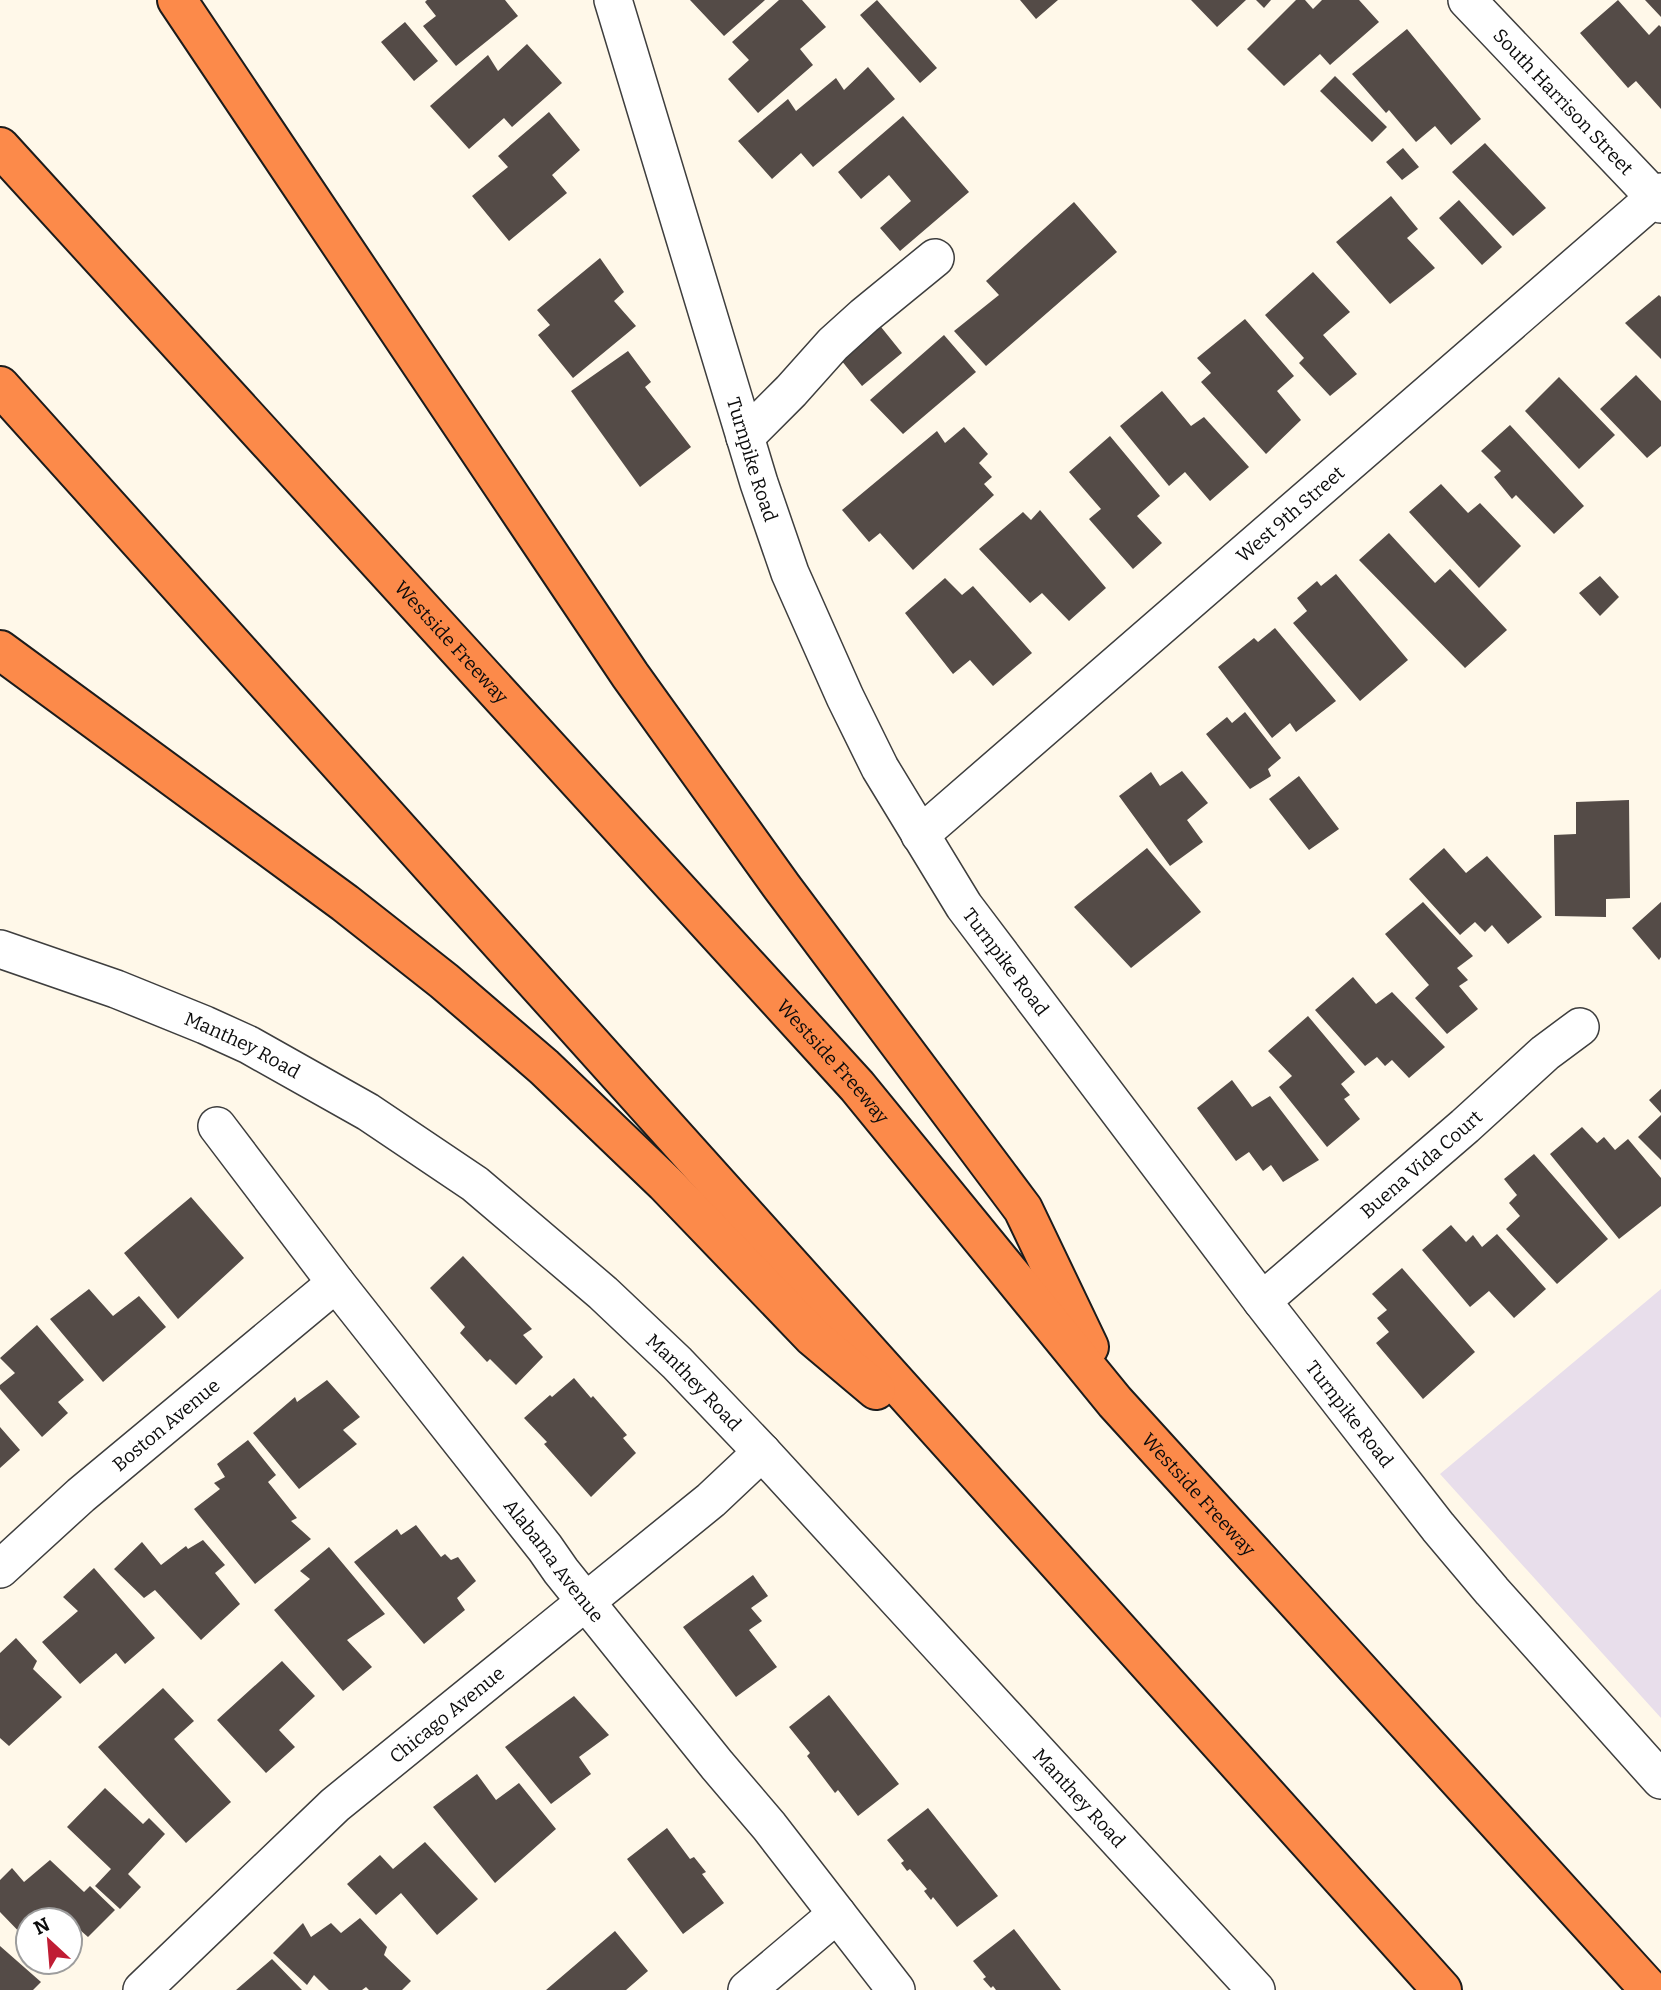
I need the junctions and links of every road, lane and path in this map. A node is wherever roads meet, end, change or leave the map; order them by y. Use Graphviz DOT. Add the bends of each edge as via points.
graph roads {
  1 [pos="177,0"];
  2 [pos="613,0"];
  3 [pos="1467,0"];
  4 [pos="0,147"];
  5 [pos="1659,198"];
  6 [pos="935,258"];
  7 [pos="0,386"];
  8 [pos="745,437"];
  9 [pos="0,650"];
  10 [pos="920,835"];
  11 [pos="0,950"];
  12 [pos="1580,1027"];
  13 [pos="217,1126"];
  14 [pos="336,1283"];
  15 [pos="1262,1300"];
  16 [pos="1115,1402"];
  17 [pos="762,1452"];
  18 [pos="991,1489"];
  19 [pos="0,1569"];
  20 [pos="586,1601"];
  21 [pos="1661,1780"];
  22 [pos="837,1914"];
  23 [pos="142,1990"];
  24 [pos="747,1990"];
  25 [pos="896,1990"];
  26 [pos="1256,1990"];
  27 [pos="1442,1990"];
  28 [pos="1650,1990"];
  1 -- 16 [label="highway" via="630,675 1023,1209"];
  2 -- 8 [label="street, Turnpike Road"];
  3 -- 5 [label="street, South Harrison Street"];
  4 -- 16 [label="highway, Westside Freeway" via="857,1086"];
  5 -- 10 [label="street, West 9th Street"];
  6 -- 8 [label="street" via="833,344"];
  7 -- 18 [label="highway"];
  8 -- 10 [label="street, Turnpike Road" via="790,573 880,768"];
  9 -- 18 [label="highway" via="444,981 544,1067 665,1183 813,1337"];
  10 -- 15 [label="street, Turnpike Road" via="964,906"];
  11 -- 17 [label="street, Manthey Road" via="116,989 249,1045 379,1119 475,1184 603,1293"];
  12 -- 15 [label="street, Buena Vida Court"];
  13 -- 14 [label="street, Alabama Avenue"];
  14 -- 19 [label="street, Boston Avenue" via="81,1495"];
  14 -- 20 [label="street, Alabama Avenue"];
  15 -- 21 [label="street, Turnpike Road" via="1446,1536"];
  16 -- 28 [label="highway, Westside Freeway"];
  17 -- 20 [label="street, Chicago Avenue" via="711,1500"];
  17 -- 26 [label="street, Manthey Road"];
  18 -- 27 [label="highway"];
  20 -- 22 [label="street, Alabama Avenue"];
  20 -- 23 [label="street, Chicago Avenue" via="335,1805"];
  22 -- 24 [label="street"];
  22 -- 25 [label="street, Alabama Avenue"];
}
